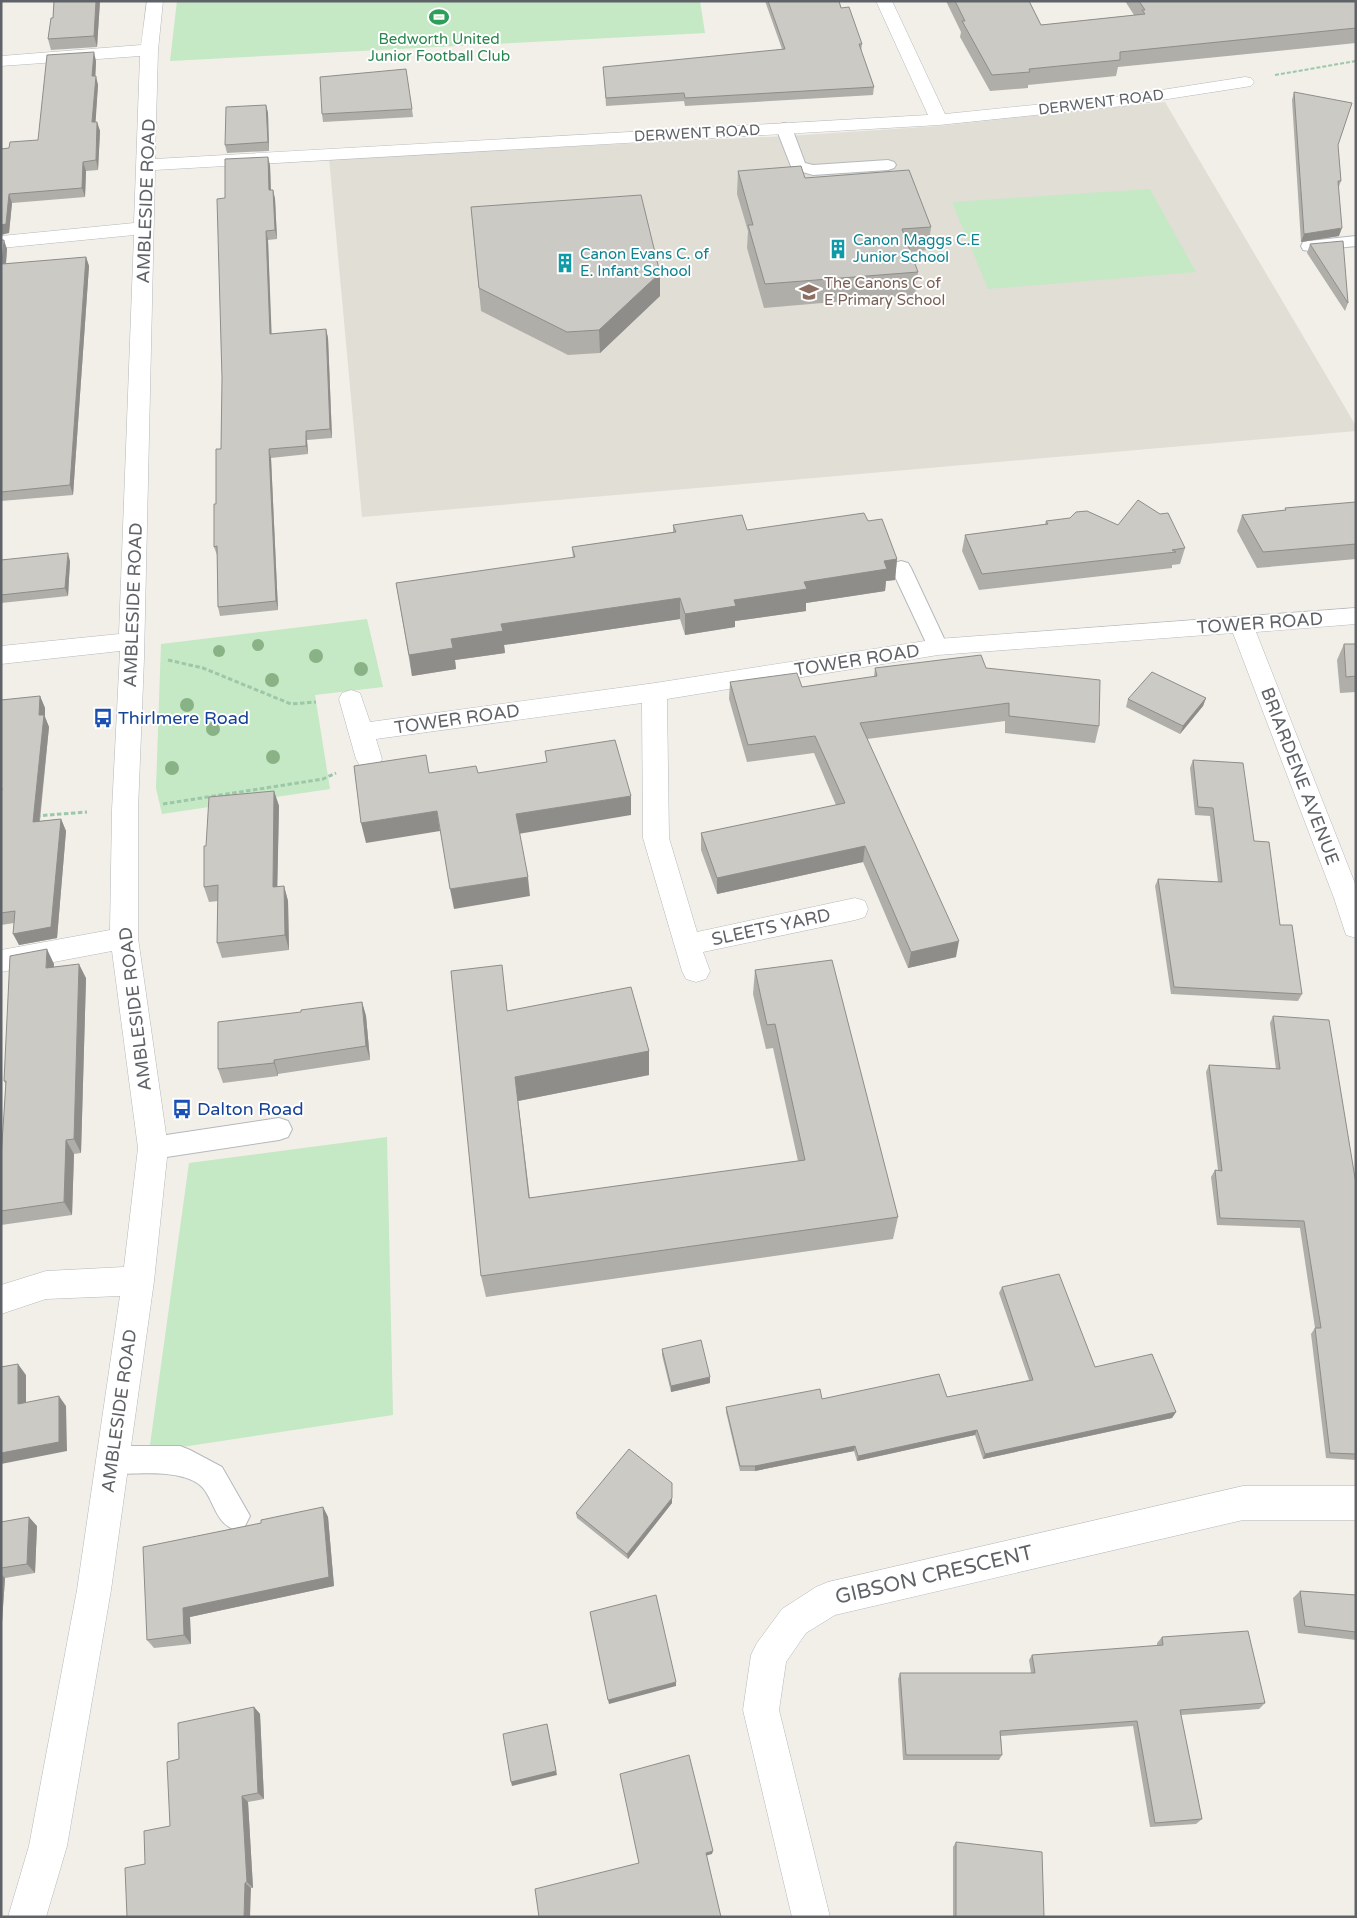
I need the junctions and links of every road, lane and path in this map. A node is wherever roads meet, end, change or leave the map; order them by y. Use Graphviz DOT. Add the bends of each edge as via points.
graph roads {
  1 [pos="155,1"];
  2 [pos="884,1"];
  3 [pos="150,50"];
  4 [pos="1,61"];
  5 [pos="1356,61"];
  6 [pos="1246,82"];
  7 [pos="939,120"];
  8 [pos="784,128"];
  9 [pos="147,165"];
  10 [pos="888,165"];
  11 [pos="145,228"];
  12 [pos="1356,240"];
  13 [pos="1,242"];
  14 [pos="1309,246"];
  15 [pos="901,568"];
  16 [pos="1356,616"];
  17 [pos="1242,625"];
  18 [pos="938,647"];
  19 [pos="132,650"];
  20 [pos="1,655"];
  21 [pos="655,692"];
  22 [pos="351,699"];
  23 [pos="362,732"];
  24 [pos="369,759"];
  25 [pos="125,810"];
  26 [pos="31,817"];
  27 [pos="855,909"];
  28 [pos="1356,927"];
  29 [pos="124,938"];
  30 [pos="687,945"];
  31 [pos="1,961"];
  32 [pos="696,971"];
  33 [pos="279,1129"];
  34 [pos="153,1148"];
  35 [pos="138,1281"];
  36 [pos="1,1300"];
  37 [pos="112,1460"];
  38 [pos="1356,1502"];
  39 [pos="236,1516"];
  40 [pos="27,1917"];
  41 [pos="811,1917"];
  1 -- 3 [label="street, AMBLESIDE ROAD"];
  2 -- 7 [label="street"];
  3 -- 4 [label="street"];
  3 -- 9 [label="street, AMBLESIDE ROAD"];
  5 -- 6 [label="path"];
  6 -- 7 [label="street, DERWENT ROAD" via="1123,101"];
  7 -- 8 [label="street, DERWENT ROAD"];
  8 -- 9 [label="street, DERWENT ROAD"];
  8 -- 10 [label="lane" via="798,166 813,170"];
  9 -- 11 [label="street, AMBLESIDE ROAD"];
  11 -- 13 [label="street"];
  11 -- 19 [label="street, AMBLESIDE ROAD"];
  12 -- 14 [label="lane"];
  15 -- 18 [label="lane"];
  16 -- 17 [label="street, TOWER ROAD"];
  17 -- 18 [label="street, TOWER ROAD"];
  17 -- 28 [label="street, BRIARDENE AVENUE"];
  18 -- 21 [label="street, TOWER ROAD"];
  19 -- 20 [label="street"];
  19 -- 22 [label="path" via="204,668 291,704"];
  19 -- 25 [label="street, AMBLESIDE ROAD"];
  21 -- 23 [label="street, TOWER ROAD"];
  21 -- 30 [label="street" via="656,838"];
  22 -- 23 [label="street"];
  23 -- 24 [label="street"];
  24 -- 25 [label="path" via="323,779"];
  25 -- 26 [label="path"];
  25 -- 29 [label="street, AMBLESIDE ROAD"];
  27 -- 30 [label="street, SLEETS YARD"];
  29 -- 31 [label="street"];
  29 -- 34 [label="street, AMBLESIDE ROAD"];
  30 -- 32 [label="street"];
  33 -- 34 [label="lane"];
  34 -- 35 [label="street, AMBLESIDE ROAD"];
  35 -- 36 [label="street" via="46,1285"];
  35 -- 37 [label="street, AMBLESIDE ROAD"];
  37 -- 39 [label="lane" via="180,1460 212,1477"];
  37 -- 40 [label="street, AMBLESIDE ROAD" via="94,1590 48,1846"];
  38 -- 41 [label="street, GIBSON CRESCENT" via="1243,1502 828,1599 794,1621 768,1655 761,1710"];
}
